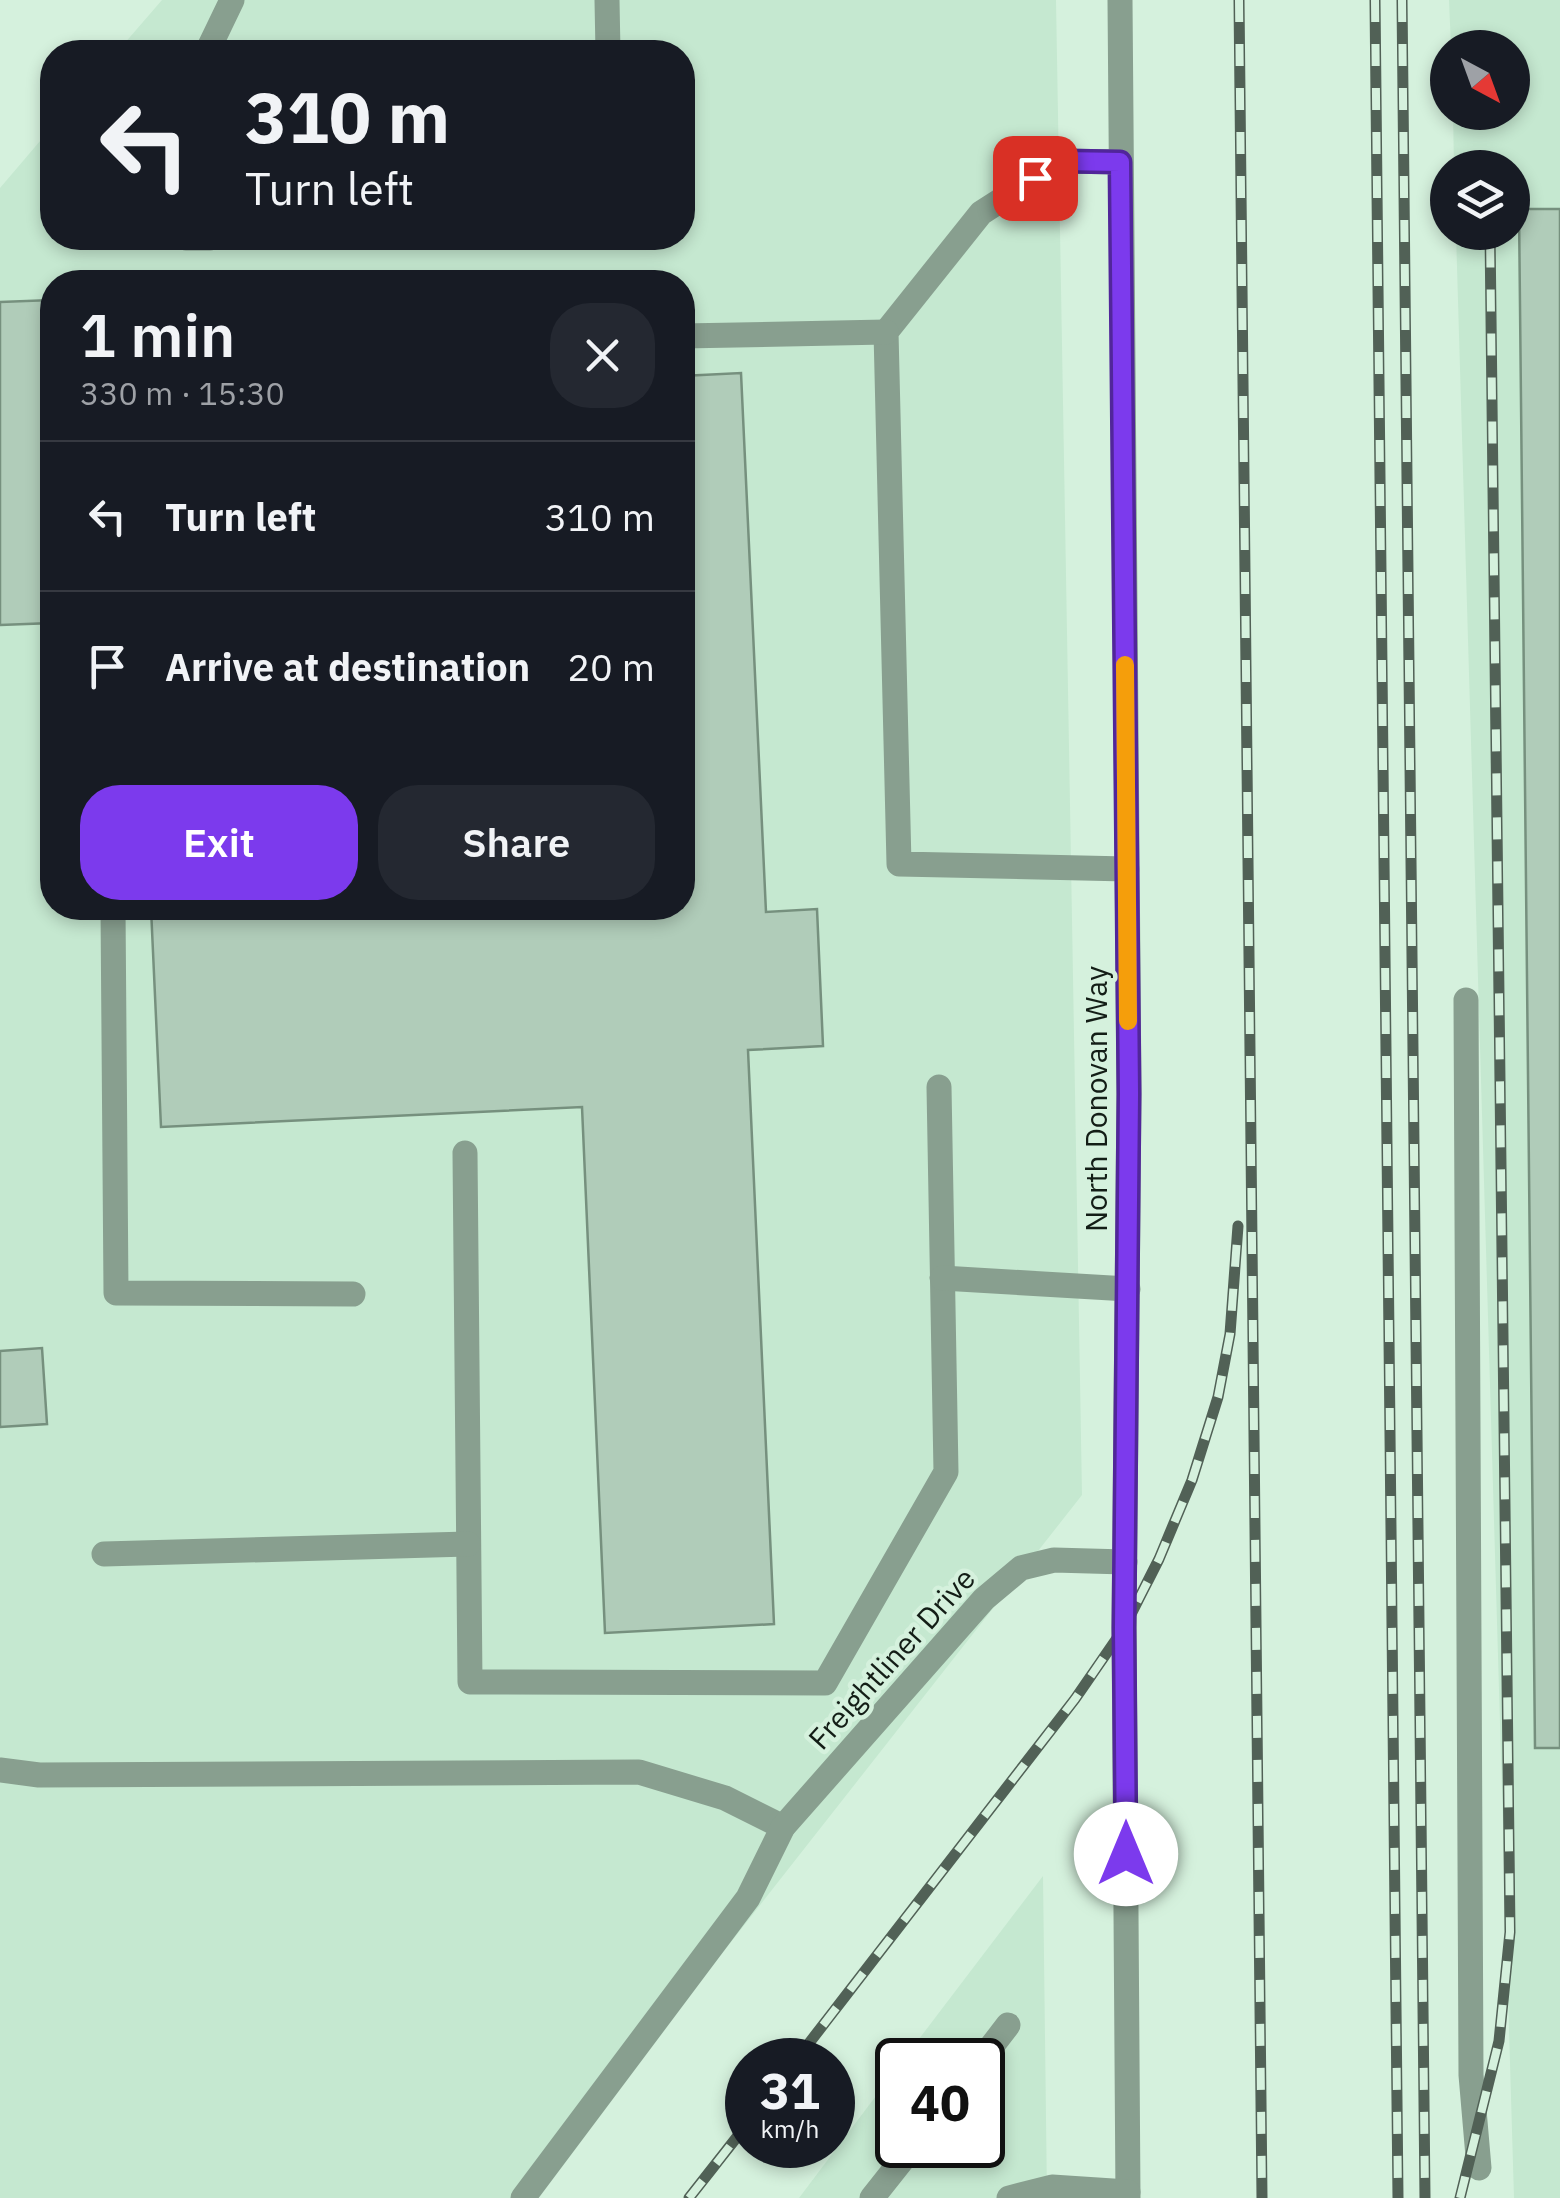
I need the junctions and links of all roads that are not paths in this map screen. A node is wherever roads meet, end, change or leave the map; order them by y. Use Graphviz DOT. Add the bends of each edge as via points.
graph roads {
  1 [pos="232,0"];
  2 [pos="607,0"];
  3 [pos="1120,0"];
  4 [pos="213,40"];
  5 [pos="608,40"];
  6 [pos="1120,162"];
  7 [pos="886,332"];
  8 [pos="695,336"];
  9 [pos="1127,869"];
  10 [pos="112,920"];
  11 [pos="1466,1000"];
  12 [pos="939,1087"];
  13 [pos="465,1153"];
  14 [pos="942,1278"];
  15 [pos="1128,1289"];
  16 [pos="353,1294"];
  17 [pos="468,1544"];
  18 [pos="104,1554"];
  19 [pos="1124,1562"];
  20 [pos="0,1770"];
  21 [pos="783,1827"];
  22 [pos="1008,2025"];
  23 [pos="998,2038"];
  24 [pos="896,2168"];
  25 [pos="1479,2168"];
  26 [pos="1128,2195"];
  27 [pos="874,2197"];
  28 [pos="523,2198"];
  29 [pos="1008,2198"];
  1 -- 4 [label="street"];
  2 -- 5 [label="street"];
  3 -- 6 [label="street, North Donovan Way"];
  6 -- 7 [label="street" via="1062,161 981,213"];
  6 -- 9 [label="street, North Donovan Way"];
  7 -- 8 [label="street"];
  7 -- 9 [label="street" via="899,864"];
  9 -- 15 [label="street, North Donovan Way"];
  10 -- 16 [label="street" via="116,1294"];
  11 -- 25 [label="street" via="1471,2055"];
  12 -- 14 [label="street"];
  13 -- 17 [label="street"];
  14 -- 15 [label="street"];
  14 -- 17 [label="street" via="946,1472 826,1683 470,1682"];
  15 -- 19 [label="street, North Donovan Way"];
  17 -- 18 [label="street"];
  19 -- 21 [label="street, Freightliner Drive" via="1054,1560 1021,1568 984,1599"];
  19 -- 26 [label="street, North Donovan Way"];
  20 -- 21 [label="street" via="639,1772 725,1798"];
  21 -- 28 [label="street, Freightliner Drive" via="748,1898"];
  22 -- 23 [label="street"];
  24 -- 27 [label="street"];
  26 -- 29 [label="street" via="1052,2188"];
}
